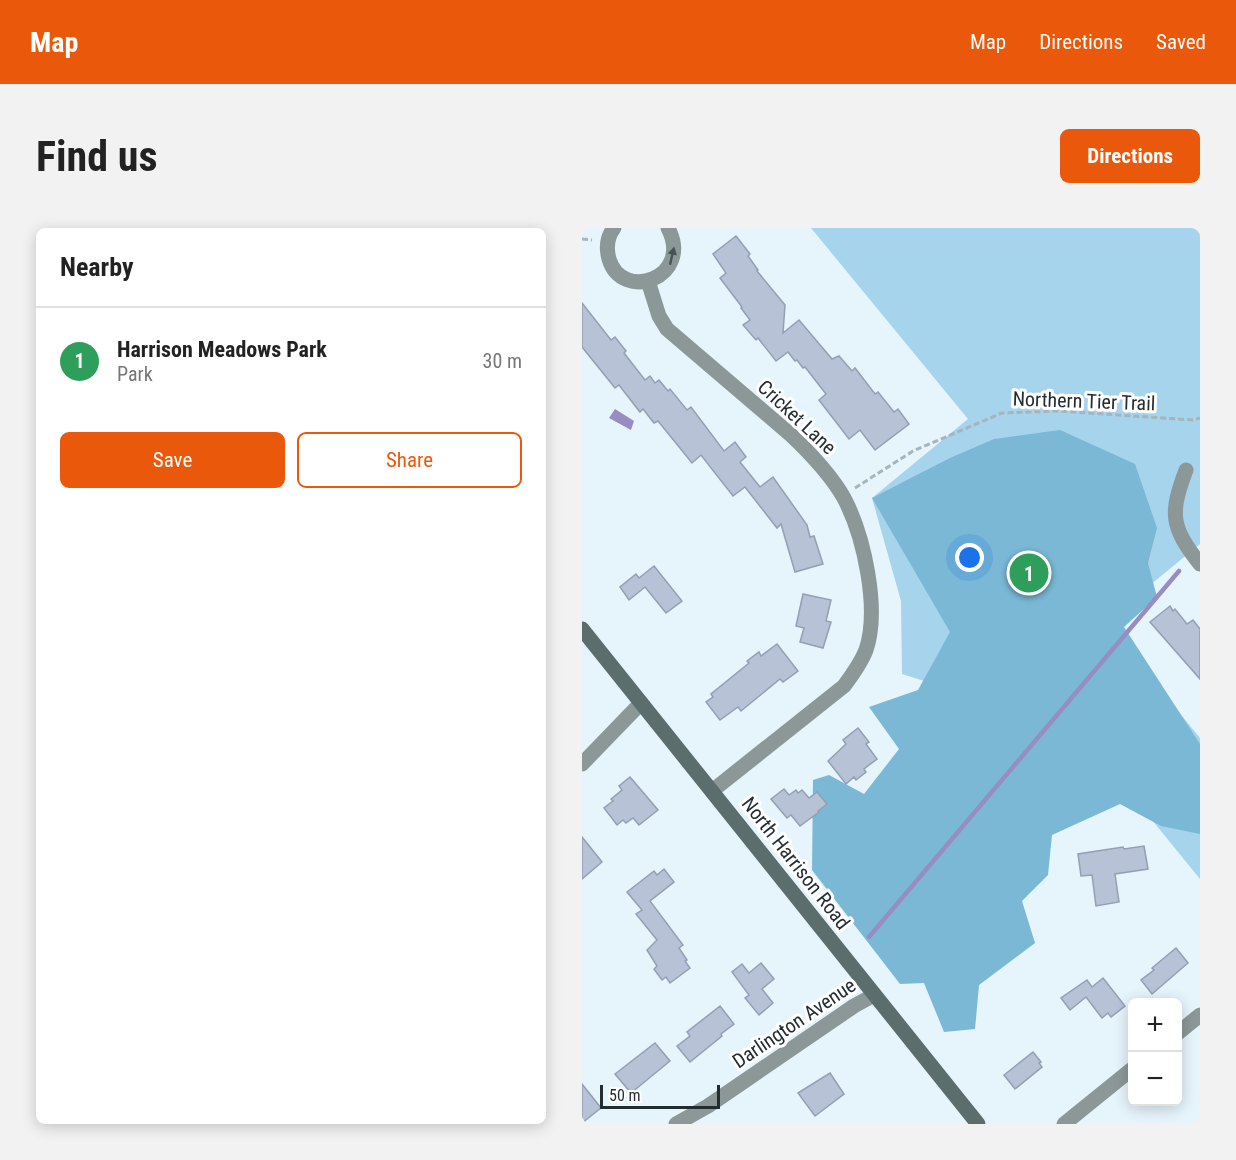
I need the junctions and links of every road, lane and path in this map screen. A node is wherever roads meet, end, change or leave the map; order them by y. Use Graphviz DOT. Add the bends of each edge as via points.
graph roads {
  1 [pos="614,228"];
  2 [pos="668,228"];
  3 [pos="648,281"];
  4 [pos="1200,418"];
  5 [pos="1186,470"];
  6 [pos="843,496"];
  7 [pos="1200,564"];
  8 [pos="582,629"];
  9 [pos="641,703"];
  10 [pos="582,764"];
  11 [pos="712,791"];
  12 [pos="874,994"];
  13 [pos="1200,1015"];
  14 [pos="1182,1030"];
  15 [pos="1128,1072"];
  16 [pos="676,1124"];
  17 [pos="978,1124"];
  18 [pos="1064,1124"];
  1 -- 3 [label="street" via="608,241 610,263 626,279"];
  3 -- 2 [label="street, one-way" via="667,270 673,260 675,249"];
  3 -- 6 [label="street, Cricket Lane" via="667,330 791,435"];
  4 -- 6 [label="path, Northern Tier Trail" via="1058,411 1002,413 913,451"];
  5 -- 7 [label="street" via="1175,500 1176,527"];
  6 -- 11 [label="street, Cricket Lane" via="859,530 867,568 871,617 866,649 858,668 844,686"];
  8 -- 9 [label="street, North Harrison Road"];
  9 -- 10 [label="street"];
  9 -- 11 [label="street, North Harrison Road"];
  11 -- 12 [label="street, North Harrison Road"];
  12 -- 16 [label="street, Darlington Avenue"];
  12 -- 17 [label="street, North Harrison Road"];
  13 -- 14 [label="street"];
  15 -- 18 [label="street"];
}
